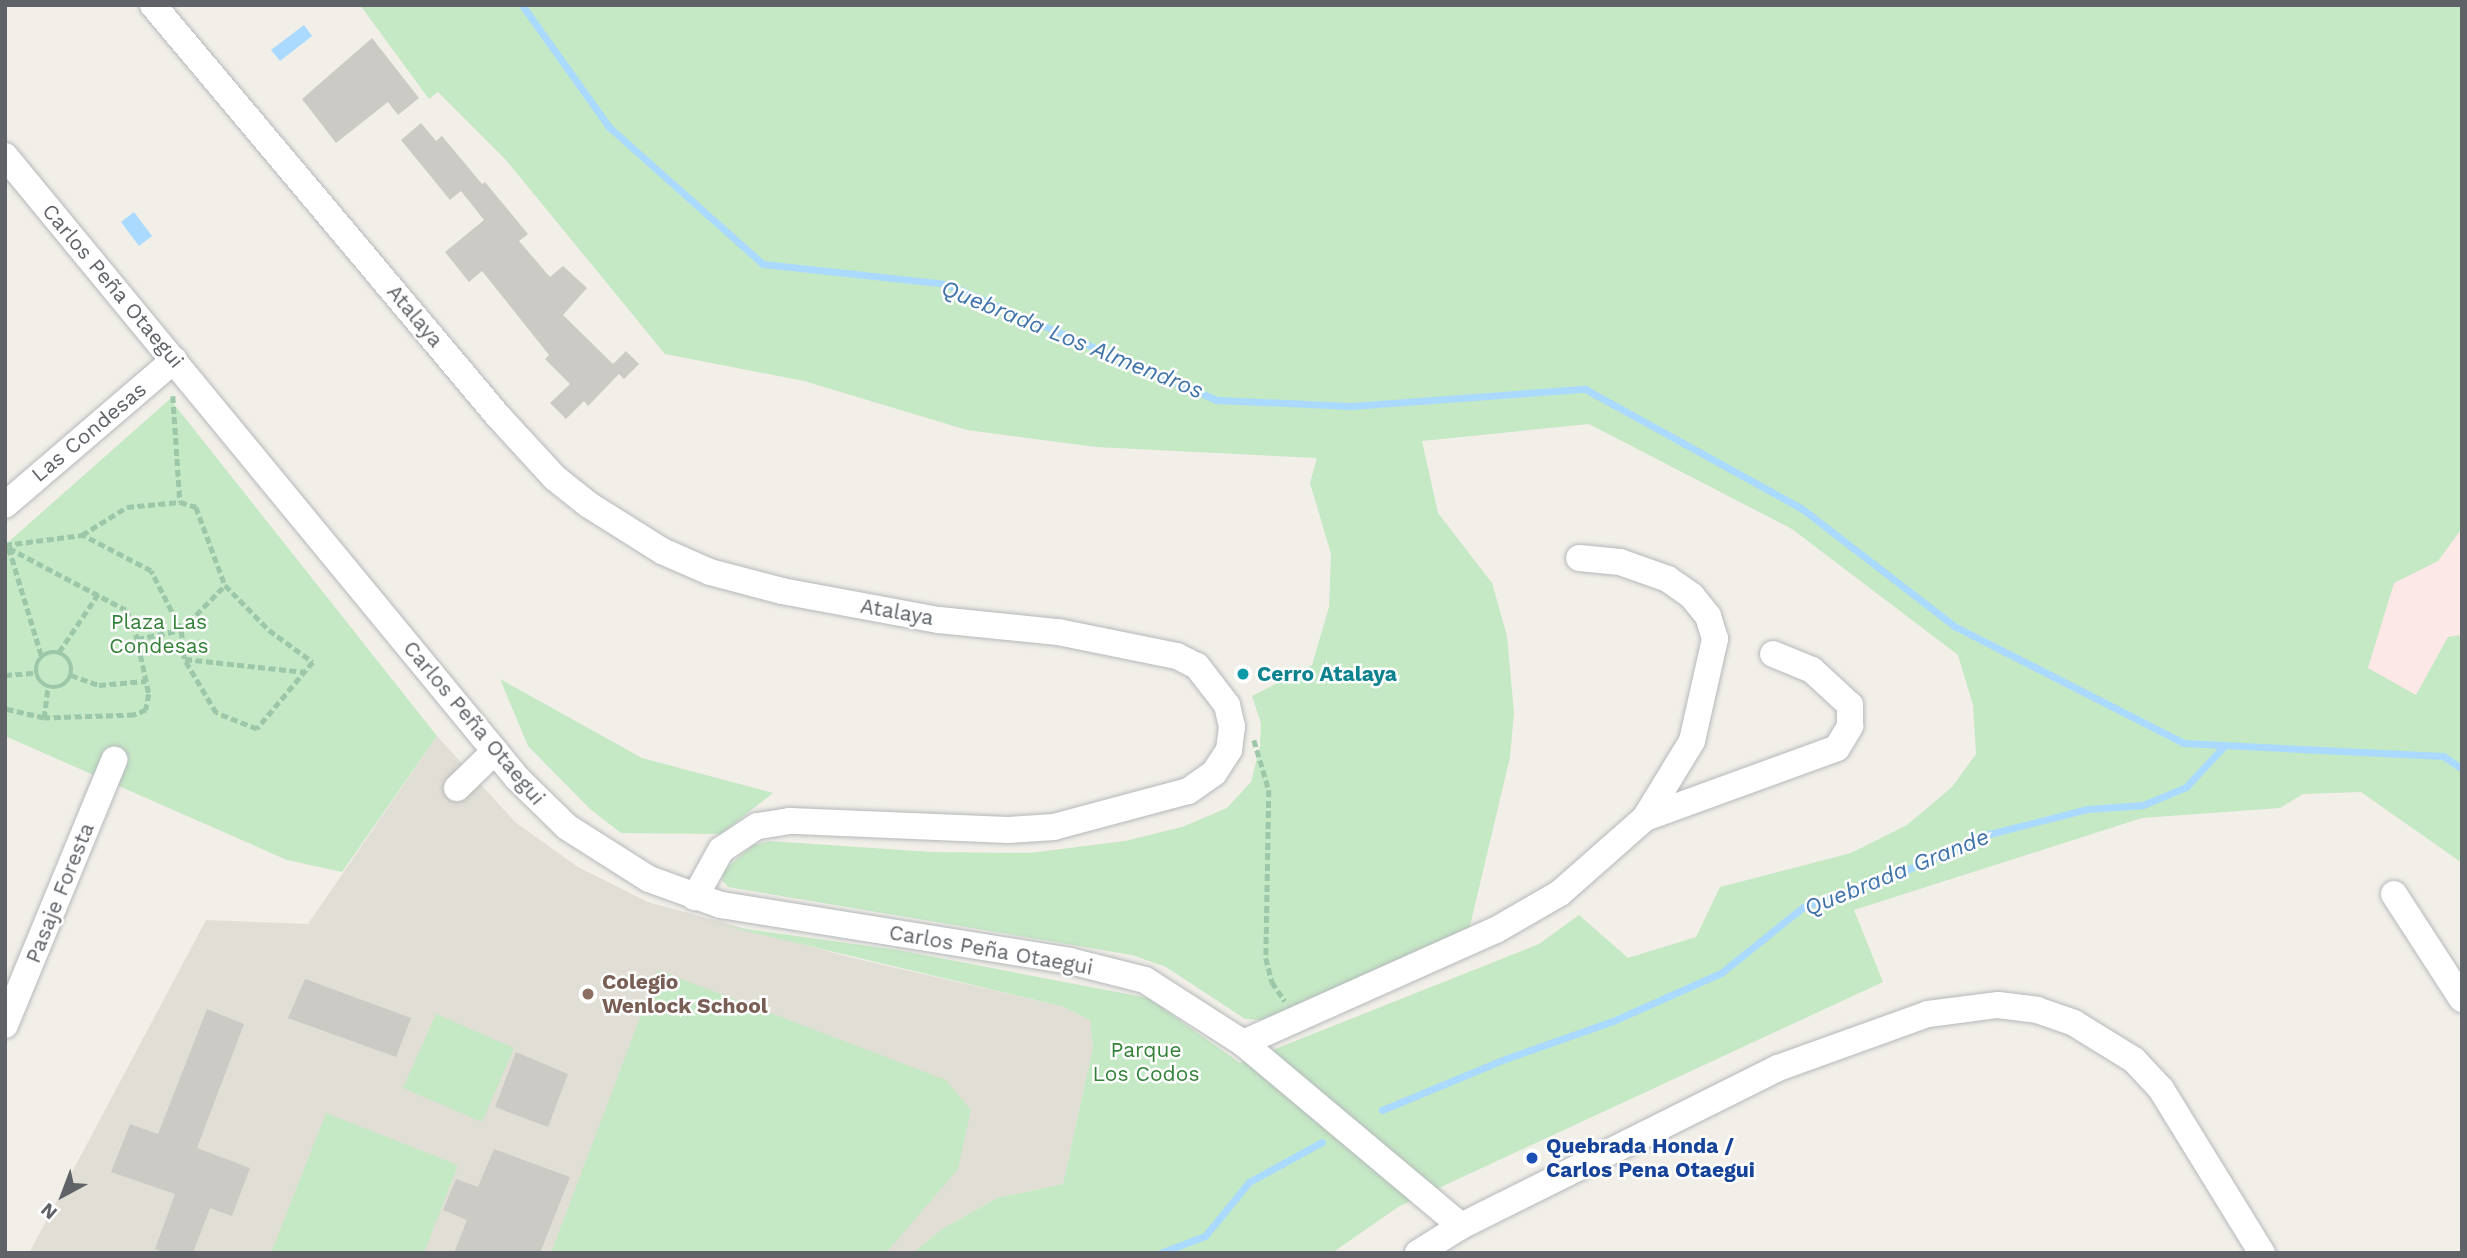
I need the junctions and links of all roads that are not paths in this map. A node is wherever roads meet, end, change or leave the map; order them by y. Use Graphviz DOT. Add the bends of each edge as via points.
graph roads {
  1 [pos="153,5"];
  2 [pos="5,156"];
  3 [pos="174,360"];
  4 [pos="5,505"];
  5 [pos="1579,558"];
  6 [pos="1773,654"];
  7 [pos="495,751"];
  8 [pos="114,760"];
  9 [pos="457,788"];
  10 [pos="1645,818"];
  11 [pos="2395,894"];
  12 [pos="695,897"];
  13 [pos="2462,999"];
  14 [pos="5,1025"];
  15 [pos="1243,1043"];
  16 [pos="1461,1226"];
  17 [pos="1418,1253"];
  18 [pos="2262,1253"];
  1 -- 12 [label="street, Atalaya" via="498,415 555,478 589,505 662,551 710,572 782,591 939,620 1058,632 1177,656 1197,666 1227,705 1232,726 1229,750 1214,773 1188,791 1054,827 984,830 790,821 757,825 721,850"];
  2 -- 3 [label="street, Carlos Peña Otaegui"];
  3 -- 4 [label="street, Las Condesas"];
  3 -- 7 [label="street, Carlos Peña Otaegui"];
  5 -- 10 [label="street" via="1620,562 1668,579 1692,596 1708,616 1715,639 1692,741"];
  6 -- 10 [label="street" via="1812,670 1850,705 1850,726 1837,748"];
  7 -- 9 [label="street"];
  7 -- 12 [label="street, Carlos Peña Otaegui" via="541,804 595,848"];
  8 -- 14 [label="street, Pasaje Foresta"];
  10 -- 15 [label="street" via="1560,893 1496,930"];
  11 -- 13 [label="street"];
  12 -- 15 [label="street, Carlos Peña Otaegui" via="761,913 1070,961 1145,979"];
  15 -- 16 [label="street, Carlos Peña Otaegui"];
  16 -- 17 [label="street"];
  16 -- 18 [label="street" via="1778,1068 1928,1014 1998,1005 2037,1010 2074,1023 2134,1060 2161,1089"];
}
